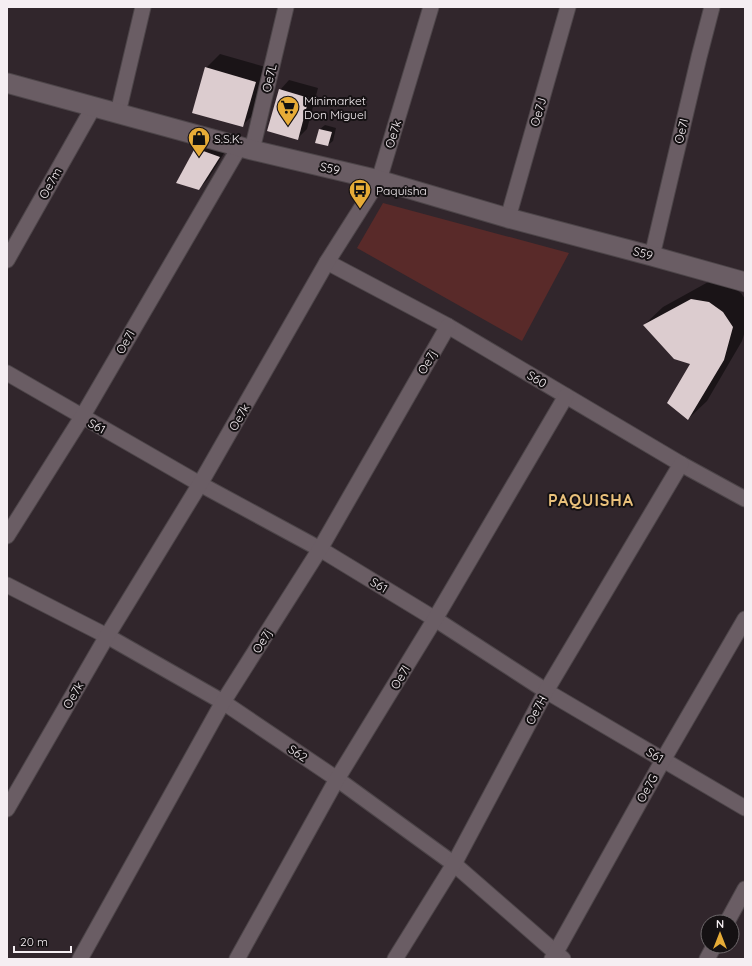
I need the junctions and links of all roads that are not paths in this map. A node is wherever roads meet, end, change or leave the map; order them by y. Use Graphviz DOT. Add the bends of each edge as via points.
graph roads {
  1 [pos="143,7"];
  2 [pos="286,7"];
  3 [pos="432,7"];
  4 [pos="568,7"];
  5 [pos="712,7"];
  6 [pos="7,83"];
  7 [pos="94,106"];
  8 [pos="118,113"];
  9 [pos="246,148"];
  10 [pos="380,180"];
  11 [pos="508,218"];
  12 [pos="8,256"];
  13 [pos="652,256"];
  14 [pos="327,262"];
  15 [pos="745,282"];
  16 [pos="448,326"];
  17 [pos="7,374"];
  18 [pos="566,396"];
  19 [pos="82,417"];
  20 [pos="681,464"];
  21 [pos="200,484"];
  22 [pos="745,499"];
  23 [pos="7,536"];
  24 [pos="320,549"];
  25 [pos="7,585"];
  26 [pos="435,619"];
  27 [pos="745,619"];
  28 [pos="107,636"];
  29 [pos="546,691"];
  30 [pos="223,702"];
  31 [pos="663,760"];
  32 [pos="338,779"];
  33 [pos="745,808"];
  34 [pos="7,810"];
  35 [pos="454,864"];
  36 [pos="745,890"];
  37 [pos="732,914"];
  38 [pos="557,957"];
  39 [pos="80,959"];
  40 [pos="237,959"];
  41 [pos="395,959"];
  1 -- 8 [label="street"];
  2 -- 9 [label="street, Oe7L"];
  3 -- 10 [label="street, Oe7k"];
  4 -- 11 [label="street, Oe7J"];
  5 -- 13 [label="street, Oe7I"];
  6 -- 7 [label="street, S59"];
  7 -- 8 [label="street, S59"];
  7 -- 12 [label="street, Oe7m"];
  8 -- 9 [label="street, S59"];
  9 -- 10 [label="street, S59"];
  9 -- 19 [label="street, Oe7l"];
  10 -- 11 [label="street, S59"];
  10 -- 14 [label="street, Oe7k"];
  11 -- 13 [label="street, S59"];
  13 -- 15 [label="street, S59"];
  14 -- 16 [label="street, S60"];
  14 -- 21 [label="street, Oe7k"];
  16 -- 18 [label="street, S60"];
  16 -- 24 [label="street, Oe7j"];
  17 -- 19 [label="street, S61"];
  18 -- 20 [label="street, S60"];
  18 -- 26 [label="street, Oe7I"];
  19 -- 21 [label="street, S61"];
  19 -- 23 [label="street, Oe7l"];
  20 -- 22 [label="street, S60"];
  20 -- 29 [label="street, Oe7H"];
  21 -- 24 [label="street, S61"];
  21 -- 28 [label="street, Oe7k"];
  24 -- 26 [label="street, S61"];
  24 -- 30 [label="street, Oe7j"];
  25 -- 28 [label="street, S62"];
  26 -- 29 [label="street, S61"];
  26 -- 32 [label="street, Oe7I"];
  27 -- 31 [label="street, Oe7G"];
  28 -- 30 [label="street, S62"];
  28 -- 34 [label="street, Oe7k"];
  29 -- 31 [label="street, S61"];
  29 -- 35 [label="street, Oe7H"];
  30 -- 32 [label="street, S62"];
  30 -- 39 [label="street, Oe7j"];
  31 -- 33 [label="street, S61"];
  31 -- 38 [label="street, Oe7G"];
  32 -- 35 [label="street, S62"];
  32 -- 40 [label="street, Oe7I"];
  35 -- 38 [label="street, S62"];
  35 -- 41 [label="street, Oe7H"];
  36 -- 37 [label="street"];
}
